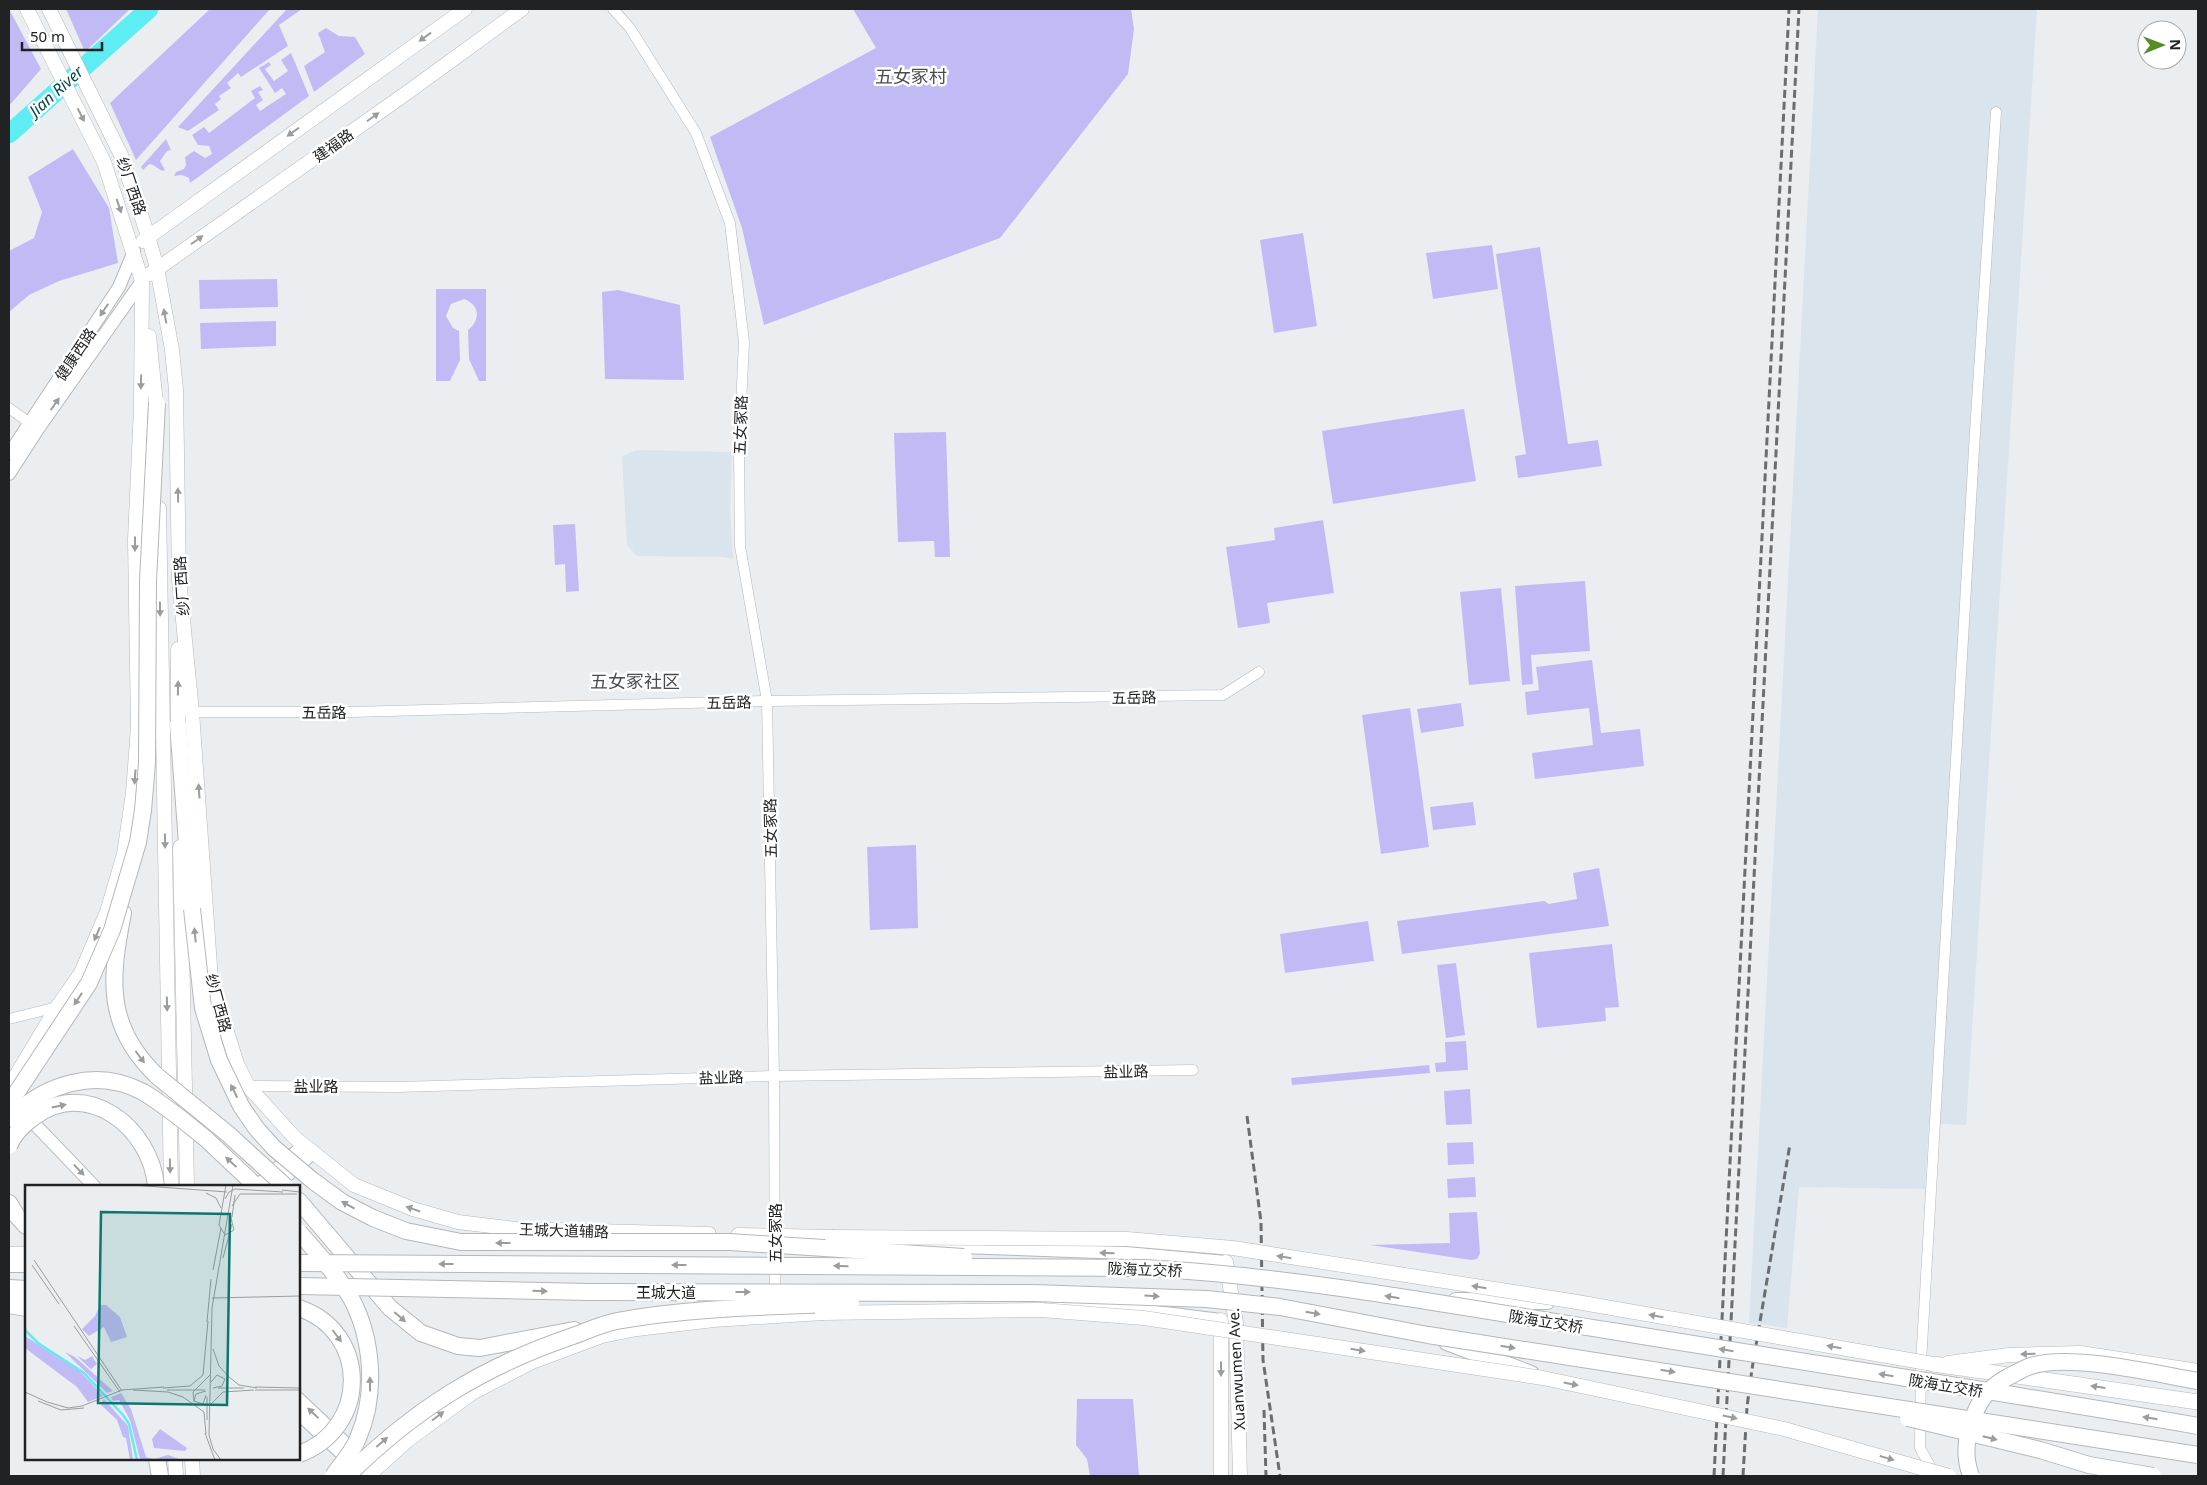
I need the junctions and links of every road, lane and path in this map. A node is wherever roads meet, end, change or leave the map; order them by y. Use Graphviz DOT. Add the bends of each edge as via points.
graph roads {
  1 [pos="27,9"];
  2 [pos="49,9"];
  3 [pos="465,9"];
  4 [pos="522,9"];
  5 [pos="613,9"];
  6 [pos="1996,112"];
  7 [pos="148,236"];
  8 [pos="134,251"];
  9 [pos="157,268"];
  10 [pos="142,280"];
  11 [pos="157,403"];
  12 [pos="9,408"];
  13 [pos="34,426"];
  14 [pos="9,454"];
  15 [pos="9,474"];
  16 [pos="179,579"];
  17 [pos="1259,672"];
  18 [pos="767,701"];
  19 [pos="192,712"];
  20 [pos="178,724"];
  21 [pos="138,842"];
  22 [pos="56,1007"];
  23 [pos="9,1019"];
  24 [pos="1193,1070"];
  25 [pos="774,1076"];
  26 [pos="248,1086"];
  27 [pos="9,1087"];
  28 [pos="9,1097"];
  29 [pos="9,1104"];
  30 [pos="9,1119"];
  31 [pos="9,1146"];
  32 [pos="308,1149"];
  33 [pos="93,1185"];
  34 [pos="156,1185"];
  35 [pos="171,1185"];
  36 [pos="188,1185"];
  37 [pos="256,1185"];
  38 [pos="258,1185"];
  39 [pos="276,1185"];
  40 [pos="284,1185"];
  41 [pos="300,1202"];
  42 [pos="9,1203"];
  43 [pos="25,1225"];
  44 [pos="300,1233"];
  45 [pos="774,1236"];
  46 [pos="9,1254"];
  47 [pos="25,1254"];
  48 [pos="1226,1262"];
  49 [pos="300,1263"];
  50 [pos="9,1264"];
  51 [pos="25,1264"];
  52 [pos="890,1266"];
  53 [pos="1146,1268"];
  54 [pos="9,1284"];
  55 [pos="25,1284"];
  56 [pos="300,1286"];
  57 [pos="9,1288"];
  58 [pos="25,1289"];
  59 [pos="1033,1293"];
  60 [pos="1117,1295"];
  61 [pos="9,1299"];
  62 [pos="25,1299"];
  63 [pos="1419,1301"];
  64 [pos="1572,1301"];
  65 [pos="9,1305"];
  66 [pos="25,1308"];
  67 [pos="300,1308"];
  68 [pos="775,1316"];
  69 [pos="1221,1320"];
  70 [pos="615,1321"];
  71 [pos="1428,1335"];
  72 [pos="1933,1364"];
  73 [pos="2198,1370"];
  74 [pos="1542,1378"];
  75 [pos="2198,1381"];
  76 [pos="1789,1390"];
  77 [pos="300,1400"];
  78 [pos="2198,1402"];
  79 [pos="300,1415"];
  80 [pos="2198,1426"];
  81 [pos="300,1454"];
  82 [pos="2198,1455"];
  83 [pos="157,1460"];
  84 [pos="161,1460"];
  85 [pos="192,1460"];
  86 [pos="370,1474"];
  87 [pos="161,1476"];
  88 [pos="192,1476"];
  89 [pos="333,1476"];
  90 [pos="347,1476"];
  91 [pos="1221,1476"];
  92 [pos="1240,1476"];
  93 [pos="1929,1476"];
  94 [pos="1949,1476"];
  95 [pos="1971,1476"];
  96 [pos="2153,1476"];
  1 -- 8 [label="main road, 纱厂西路, one-way" via="104,162"];
  2 -- 7 [label="main road, 纱厂西路" via="121,155"];
  3 -- 7 [label="main road, one-way"];
  9 -- 4 [label="main road, 建福路, one-way"];
  5 -- 18 [label="street, 五女冢路" via="630,28 696,133 730,223 744,342 739,448 740,546"];
  6 -- 93 [label="street" via="1921,1363 1920,1448 1929,1464"];
  7 -- 8 [label="main road"];
  7 -- 9 [label="main road, 纱厂西路"];
  8 -- 10 [label="main road, 纱厂西路"];
  8 -- 13 [label="street, 健康西路, one-way" via="119,287"];
  9 -- 10 [label="main road, 建福路"];
  16 -- 9 [label="main road, 纱厂西路, one-way" via="176,390"];
  10 -- 11 [label="main road"];
  13 -- 10 [label="street, 健康西路, one-way"];
  10 -- 22 [label="main road, 纱厂西路, one-way" via="135,540 138,727 134,793 124,854 107,912 81,972"];
  11 -- 21 [label="highway, bridge" via="148,582 147,763"];
  11 -- 35 [label="main road, one-way, bridge"];
  12 -- 13 [label="street"];
  13 -- 14 [label="street, 健康西路"];
  13 -- 15 [label="street, 健康西路"];
  16 -- 19 [label="main road, 纱厂西路"];
  20 -- 16 [label="main road, one-way"];
  17 -- 18 [label="street, 五岳路" via="1223,696"];
  18 -- 19 [label="street, 五岳路" via="351,712"];
  18 -- 25 [label="street, 五女冢路"];
  26 -- 19 [label="main road, 纱厂西路, one-way" via="237,1064 211,980"];
  20 -- 36 [label="main road, bridge"];
  53 -- 20 [label="highway, one-way, bridge" via="730,1242 461,1242 406,1231 342,1202 274,1148 256,1128 241,1106 219,1060 203,1008"];
  21 -- 29 [label="highway, one-way, bridge" via="112,930 89,983"];
  21 -- 40 [label="highway, one-way, bridge" via="113,980 118,1017 125,1036 141,1061"];
  22 -- 23 [label="street"];
  22 -- 27 [label="main road, 纱厂西路"];
  24 -- 25 [label="street, 盐业路"];
  25 -- 26 [label="street, 盐业路" via="398,1087"];
  25 -- 45 [label="street, 五女冢路"];
  26 -- 32 [label="main road, 纱厂西路"];
  28 -- 33 [label="street, one-way"];
  37 -- 30 [label="highway, one-way, bridge" via="164,1106 117,1082 73,1081 30,1102"];
  31 -- 34 [label="highway, one-way, bridge" via="23,1125 42,1111 60,1105 97,1107 127,1124 150,1160"];
  32 -- 38 [label="street"];
  32 -- 39 [label="street"];
  45 -- 32 [label="main road, 王城大道辅路, one-way" via="516,1229 458,1222 414,1209 354,1185"];
  41 -- 70 [label="highway, one-way, bridge" via="390,1308 421,1333 436,1340 480,1348"];
  42 -- 43 [label="highway"];
  89 -- 44 [label="highway, one-way, bridge" via="358,1439 370,1396 369,1359 362,1323 350,1298"];
  48 -- 45 [label="street, one-way" via="1126,1253 829,1243"];
  64 -- 45 [label="main road, 王城大道辅路, one-way, bridge" via="1233,1248 1160,1241"];
  45 -- 68 [label="street, 五女冢路"];
  46 -- 47 [label="main road"];
  48 -- 92 [label="main road, Xuanwumen Ave." via="1236,1323"];
  52 -- 49 [label="highway, 王城大道, one-way, bridge"];
  50 -- 51 [label="highway"];
  52 -- 53 [label="highway, 陇海立交桥, bridge"];
  63 -- 53 [label="highway, 陇海立交桥, one-way, bridge" via="1286,1280"];
  54 -- 55 [label="highway"];
  56 -- 59 [label="highway, 王城大道, one-way, bridge" via="590,1292"];
  57 -- 58 [label="highway"];
  59 -- 60 [label="highway, 陇海立交桥, bridge"];
  60 -- 70 [label="highway, bridge" via="852,1303 702,1311"];
  60 -- 71 [label="highway, 陇海立交桥, one-way, bridge" via="1207,1299 1280,1307"];
  61 -- 62 [label="main road"];
  63 -- 64 [label="highway, bridge"];
  80 -- 63 [label="highway, 陇海立交桥, one-way, bridge"];
  72 -- 64 [label="main road, 王城大道辅路, one-way, bridge"];
  65 -- 66 [label="highway"];
  67 -- 81 [label="highway, one-way, bridge" via="317,1316 334,1332 351,1363 353,1382 344,1416 337,1426 319,1444"];
  68 -- 69 [label="street" via="822,1306 1082,1305"];
  68 -- 74 [label="main road, one-way, bridge" via="1041,1310 1144,1318"];
  86 -- 68 [label="main road, one-way" via="457,1403 532,1362 602,1336 637,1329"];
  69 -- 91 [label="main road, one-way"];
  90 -- 70 [label="highway, one-way, bridge" via="381,1442 451,1391 548,1345"];
  71 -- 74 [label="highway, bridge"];
  71 -- 76 [label="highway, 陇海立交桥, one-way, bridge"];
  73 -- 72 [label="main road, 王城大道辅路, one-way" via="2080,1353 2009,1355"];
  78 -- 72 [label="main road, one-way, bridge"];
  74 -- 94 [label="main road, one-way, bridge" via="1784,1429"];
  75 -- 95 [label="highway, bridge" via="2073,1362 2029,1366 1990,1389 1977,1407 1966,1442"];
  76 -- 82 [label="highway, 陇海立交桥, bridge"];
  76 -- 96 [label="highway, one-way, bridge" via="2040,1450 2089,1465"];
  86 -- 77 [label="street, one-way"];
  79 -- 86 [label="street"];
  83 -- 87 [label="highway"];
  84 -- 87 [label="main road"];
  85 -- 88 [label="main road"];
}
